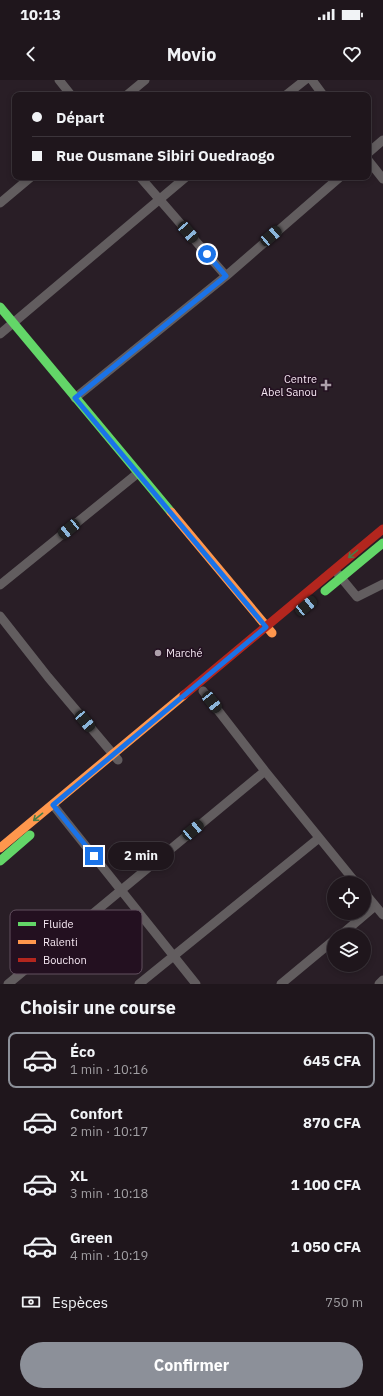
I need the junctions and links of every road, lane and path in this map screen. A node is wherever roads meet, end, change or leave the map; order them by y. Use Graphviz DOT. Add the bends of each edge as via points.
graph roads {
  1 [pos="59,80"];
  2 [pos="145,80"];
  3 [pos="305,80"];
  4 [pos="312,80"];
  5 [pos="69,92"];
  6 [pos="131,92"];
  7 [pos="290,92"];
  8 [pos="321,92"];
  9 [pos="383,140"];
  10 [pos="371,150"];
  11 [pos="371,164"];
  12 [pos="383,179"];
  13 [pos="27,180"];
  14 [pos="143,180"];
  15 [pos="182,180"];
  16 [pos="337,180"];
  17 [pos="159,199"];
  18 [pos="0,203"];
  19 [pos="226,276"];
  20 [pos="0,307"];
  21 [pos="13,323"];
  22 [pos="0,334"];
  23 [pos="75,398"];
  24 [pos="138,473"];
  25 [pos="383,530"];
  26 [pos="383,543"];
  27 [pos="334,570"];
  28 [pos="340,578"];
  29 [pos="383,584"];
  30 [pos="0,585"];
  31 [pos="317,596"];
  32 [pos="0,616"];
  33 [pos="289,620"];
  34 [pos="269,630"];
  35 [pos="203,691"];
  36 [pos="115,757"];
  37 [pos="265,771"];
  38 [pos="55,808"];
  39 [pos="319,838"];
  40 [pos="0,848"];
  41 [pos="0,861"];
  42 [pos="350,876"];
  43 [pos="121,890"];
  44 [pos="371,901"];
  45 [pos="375,906"];
  46 [pos="97,910"];
  47 [pos="137,910"];
  48 [pos="142,916"];
  49 [pos="383,916"];
  50 [pos="348,928"];
  51 [pos="327,946"];
  52 [pos="174,956"];
  53 [pos="20,974"];
  54 [pos="383,980"];
  55 [pos="8,984"];
  56 [pos="139,984"];
  57 [pos="196,984"];
  58 [pos="282,984"];
  59 [pos="379,984"];
  1 -- 5 [label="street"];
  2 -- 6 [label="street"];
  3 -- 7 [label="street"];
  4 -- 8 [label="street"];
  9 -- 10 [label="street"];
  11 -- 12 [label="street"];
  13 -- 18 [label="street"];
  14 -- 17 [label="street"];
  15 -- 17 [label="street"];
  16 -- 19 [label="street"];
  17 -- 19 [label="street"];
  17 -- 21 [label="street"];
  19 -- 23 [label="street"];
  20 -- 21 [label="main road"];
  21 -- 22 [label="street"];
  21 -- 23 [label="main road"];
  23 -- 24 [label="main road"];
  24 -- 30 [label="street"];
  24 -- 34 [label="main road"];
  25 -- 27 [label="main road, one-way"];
  26 -- 28 [label="main road"];
  27 -- 28 [label="street"];
  27 -- 34 [label="main road"];
  28 -- 29 [label="street" via="357,597"];
  28 -- 31 [label="main road"];
  32 -- 36 [label="street"];
  33 -- 34 [label="main road"];
  34 -- 35 [label="main road"];
  34 -- 36 [label="main road"];
  35 -- 36 [label="main road"];
  35 -- 37 [label="street"];
  36 -- 38 [label="main road"];
  37 -- 39 [label="street"];
  37 -- 43 [label="street"];
  38 -- 40 [label="main road, one-way"];
  38 -- 41 [label="main road" via="37,829"];
  38 -- 43 [label="street"];
  39 -- 42 [label="street"];
  39 -- 52 [label="street"];
  43 -- 46 [label="street"];
  43 -- 47 [label="street"];
  44 -- 45 [label="street"];
  45 -- 49 [label="street"];
  45 -- 50 [label="street"];
  48 -- 52 [label="street"];
  51 -- 58 [label="street"];
  52 -- 56 [label="street"];
  52 -- 57 [label="street"];
  53 -- 55 [label="street"];
  54 -- 59 [label="street"];
}
